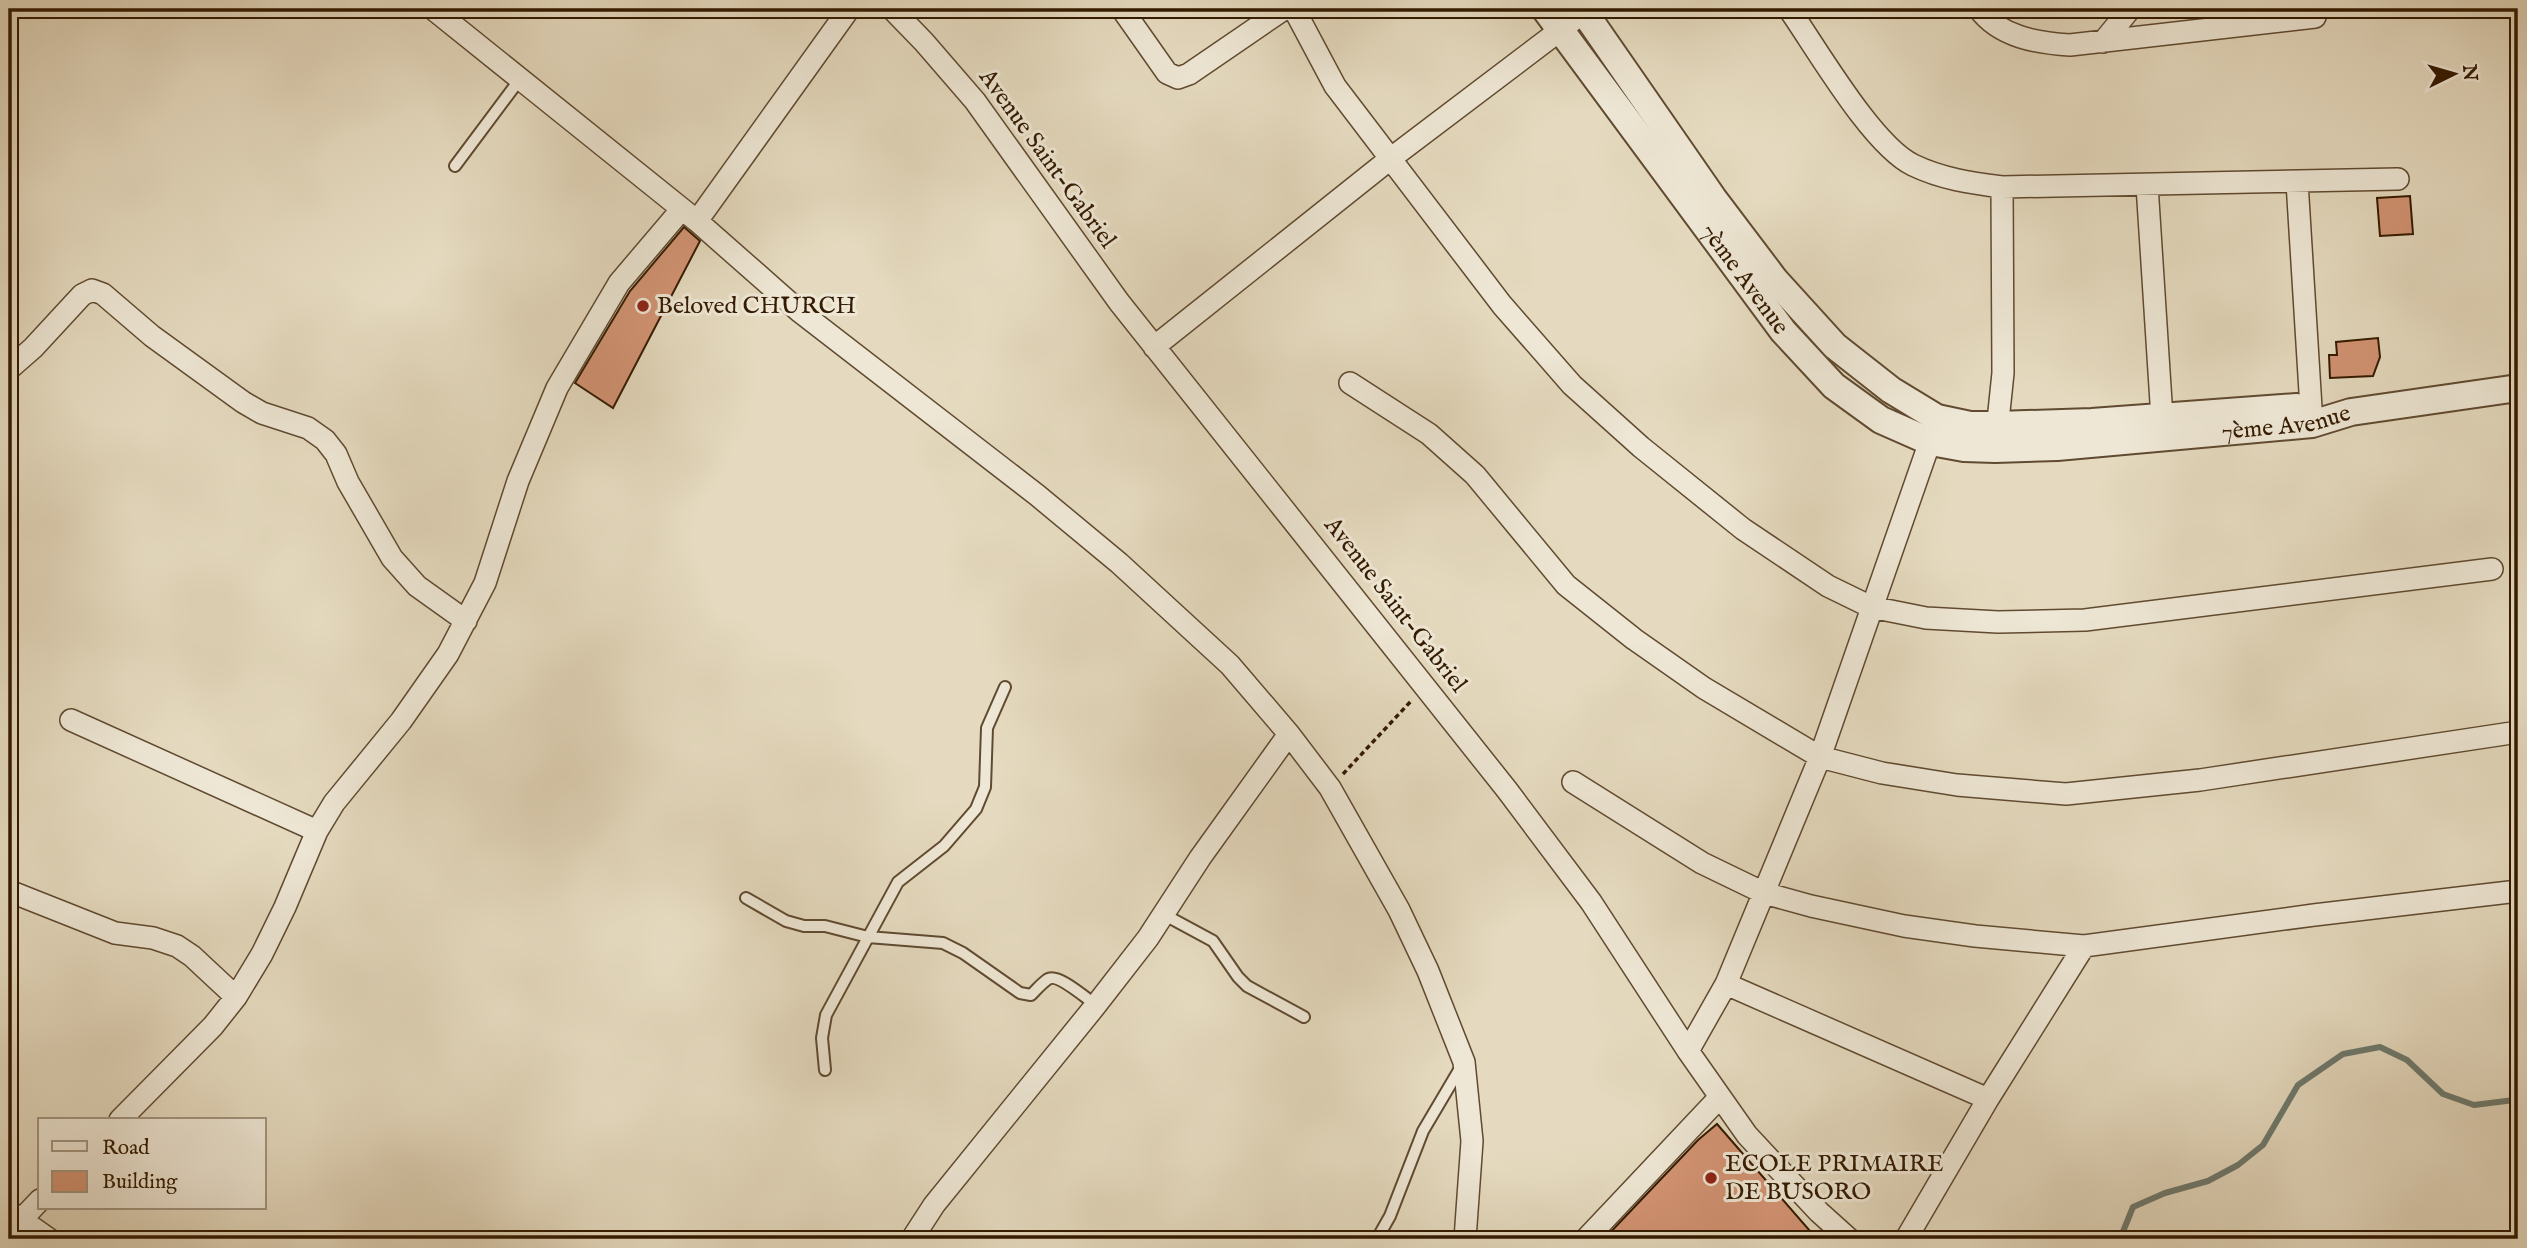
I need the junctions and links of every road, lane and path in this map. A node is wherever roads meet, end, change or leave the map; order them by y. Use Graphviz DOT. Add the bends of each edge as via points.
graph roads {
  1 [pos="433,9"];
  2 [pos="849,9"];
  3 [pos="892,9"];
  4 [pos="1122,9"];
  5 [pos="1284,9"];
  6 [pos="1294,9"];
  7 [pos="1789,9"];
  8 [pos="1979,9"];
  9 [pos="2130,9"];
  10 [pos="1585,10"];
  11 [pos="2315,17"];
  12 [pos="1553,19"];
  13 [pos="2103,42"];
  14 [pos="520,79"];
  15 [pos="1390,159"];
  16 [pos="455,166"];
  17 [pos="2398,178"];
  18 [pos="2297,182"];
  19 [pos="2147,185"];
  20 [pos="2002,187"];
  21 [pos="689,216"];
  22 [pos="1154,347"];
  23 [pos="9,369"];
  24 [pos="1350,383"];
  25 [pos="2518,388"];
  26 [pos="2312,415"];
  27 [pos="2162,418"];
  28 [pos="1934,430"];
  29 [pos="1996,437"];
  30 [pos="2492,569"];
  31 [pos="1871,607"];
  32 [pos="466,621"];
  33 [pos="1425,685"];
  34 [pos="1005,687"];
  35 [pos="71,720"];
  36 [pos="2518,732"];
  37 [pos="1289,734"];
  38 [pos="1819,757"];
  39 [pos="1573,782"];
  40 [pos="1330,788"];
  41 [pos="317,831"];
  42 [pos="9,891"];
  43 [pos="2518,891"];
  44 [pos="1764,893"];
  45 [pos="746,898"];
  46 [pos="1163,914"];
  47 [pos="868,937"];
  48 [pos="2084,946"];
  49 [pos="1726,984"];
  50 [pos="236,997"];
  51 [pos="1097,1005"];
  52 [pos="1304,1017"];
  53 [pos="1688,1051"];
  54 [pos="1464,1062"];
  55 [pos="825,1070"];
  56 [pos="1720,1097"];
  57 [pos="1987,1099"];
  58 [pos="122,1118"];
  59 [pos="38,1201"];
  60 [pos="15,1215"];
  61 [pos="49,1239"];
  62 [pos="912,1239"];
  63 [pos="1377,1239"];
  64 [pos="1465,1239"];
  65 [pos="1586,1239"];
  66 [pos="1849,1239"];
  67 [pos="1906,1239"];
  1 -- 14 [label="street"];
  2 -- 21 [label="street"];
  3 -- 22 [label="street, Avenue Saint-Gabriel" via="975,101"];
  4 -- 5 [label="street" via="1167,73 1178,78"];
  6 -- 15 [label="street" via="1335,86"];
  7 -- 20 [label="street" via="1874,133 1910,164 1950,180"];
  8 -- 13 [label="street" via="2008,33 2040,43"];
  9 -- 13 [label="street"];
  10 -- 12 [label="street"];
  10 -- 28 [label="street, 7ème Avenue" via="1713,198 1775,280 1835,346"];
  11 -- 13 [label="street"];
  12 -- 15 [label="street"];
  12 -- 28 [label="street, 7ème Avenue" via="1783,331 1834,386 1881,420"];
  14 -- 16 [label="lane"];
  14 -- 21 [label="street"];
  15 -- 22 [label="street"];
  15 -- 31 [label="street" via="1502,305 1572,385 1743,529 1828,586"];
  17 -- 18 [label="street"];
  18 -- 19 [label="street"];
  18 -- 26 [label="street"];
  19 -- 20 [label="street"];
  19 -- 27 [label="street"];
  20 -- 29 [label="street" via="2003,373"];
  21 -- 32 [label="street" via="619,284 556,388 517,481 485,583"];
  21 -- 37 [label="street" via="799,311 1119,563 1230,665"];
  22 -- 33 [label="street, Avenue Saint-Gabriel"];
  23 -- 32 [label="street" via="82,295 92,290 103,294 243,402 308,428 325,440 337,454 392,558 417,586"];
  24 -- 38 [label="street" via="1429,435 1475,475 1566,585 1704,688"];
  25 -- 26 [label="street, 7ème Avenue"];
  26 -- 27 [label="street, 7ème Avenue"];
  26 -- 29 [label="street, 7ème Avenue" via="2057,447"];
  27 -- 29 [label="street, 7ème Avenue"];
  28 -- 29 [label="street, 7ème Avenue" via="1964,448"];
  28 -- 31 [label="street"];
  30 -- 31 [label="street" via="2085,620 1926,618"];
  31 -- 38 [label="street"];
  32 -- 41 [label="street" via="401,721"];
  33 -- 40 [label="path"];
  33 -- 53 [label="street, Avenue Saint-Gabriel" via="1591,902"];
  34 -- 47 [label="lane" via="986,728 985,787 976,809 944,846 898,882"];
  35 -- 41 [label="street"];
  36 -- 38 [label="street" via="2200,780 2066,794 1957,785"];
  37 -- 40 [label="street"];
  37 -- 46 [label="street"];
  38 -- 44 [label="street"];
  39 -- 44 [label="street" via="1702,863"];
  40 -- 54 [label="street" via="1399,910"];
  41 -- 50 [label="street" via="285,907"];
  42 -- 50 [label="street" via="115,933 177,946"];
  43 -- 48 [label="street"];
  44 -- 48 [label="street" via="1904,926"];
  44 -- 49 [label="street"];
  45 -- 47 [label="lane" via="786,921"];
  46 -- 51 [label="street"];
  46 -- 52 [label="lane" via="1213,941 1247,986"];
  47 -- 51 [label="lane" via="943,943 1020,993 1031,995 1053,977"];
  47 -- 55 [label="lane" via="826,1015 822,1038"];
  48 -- 57 [label="street"];
  49 -- 53 [label="street"];
  49 -- 57 [label="street"];
  50 -- 58 [label="street"];
  51 -- 62 [label="street" via="934,1205"];
  53 -- 56 [label="street, Avenue Saint-Gabriel"];
  54 -- 63 [label="lane" via="1423,1130"];
  54 -- 64 [label="street" via="1472,1141"];
  56 -- 65 [label="street"];
  56 -- 66 [label="street, Avenue Saint-Gabriel" via="1746,1135"];
  57 -- 67 [label="street"];
  59 -- 60 [label="street"];
  60 -- 61 [label="street"];
}
